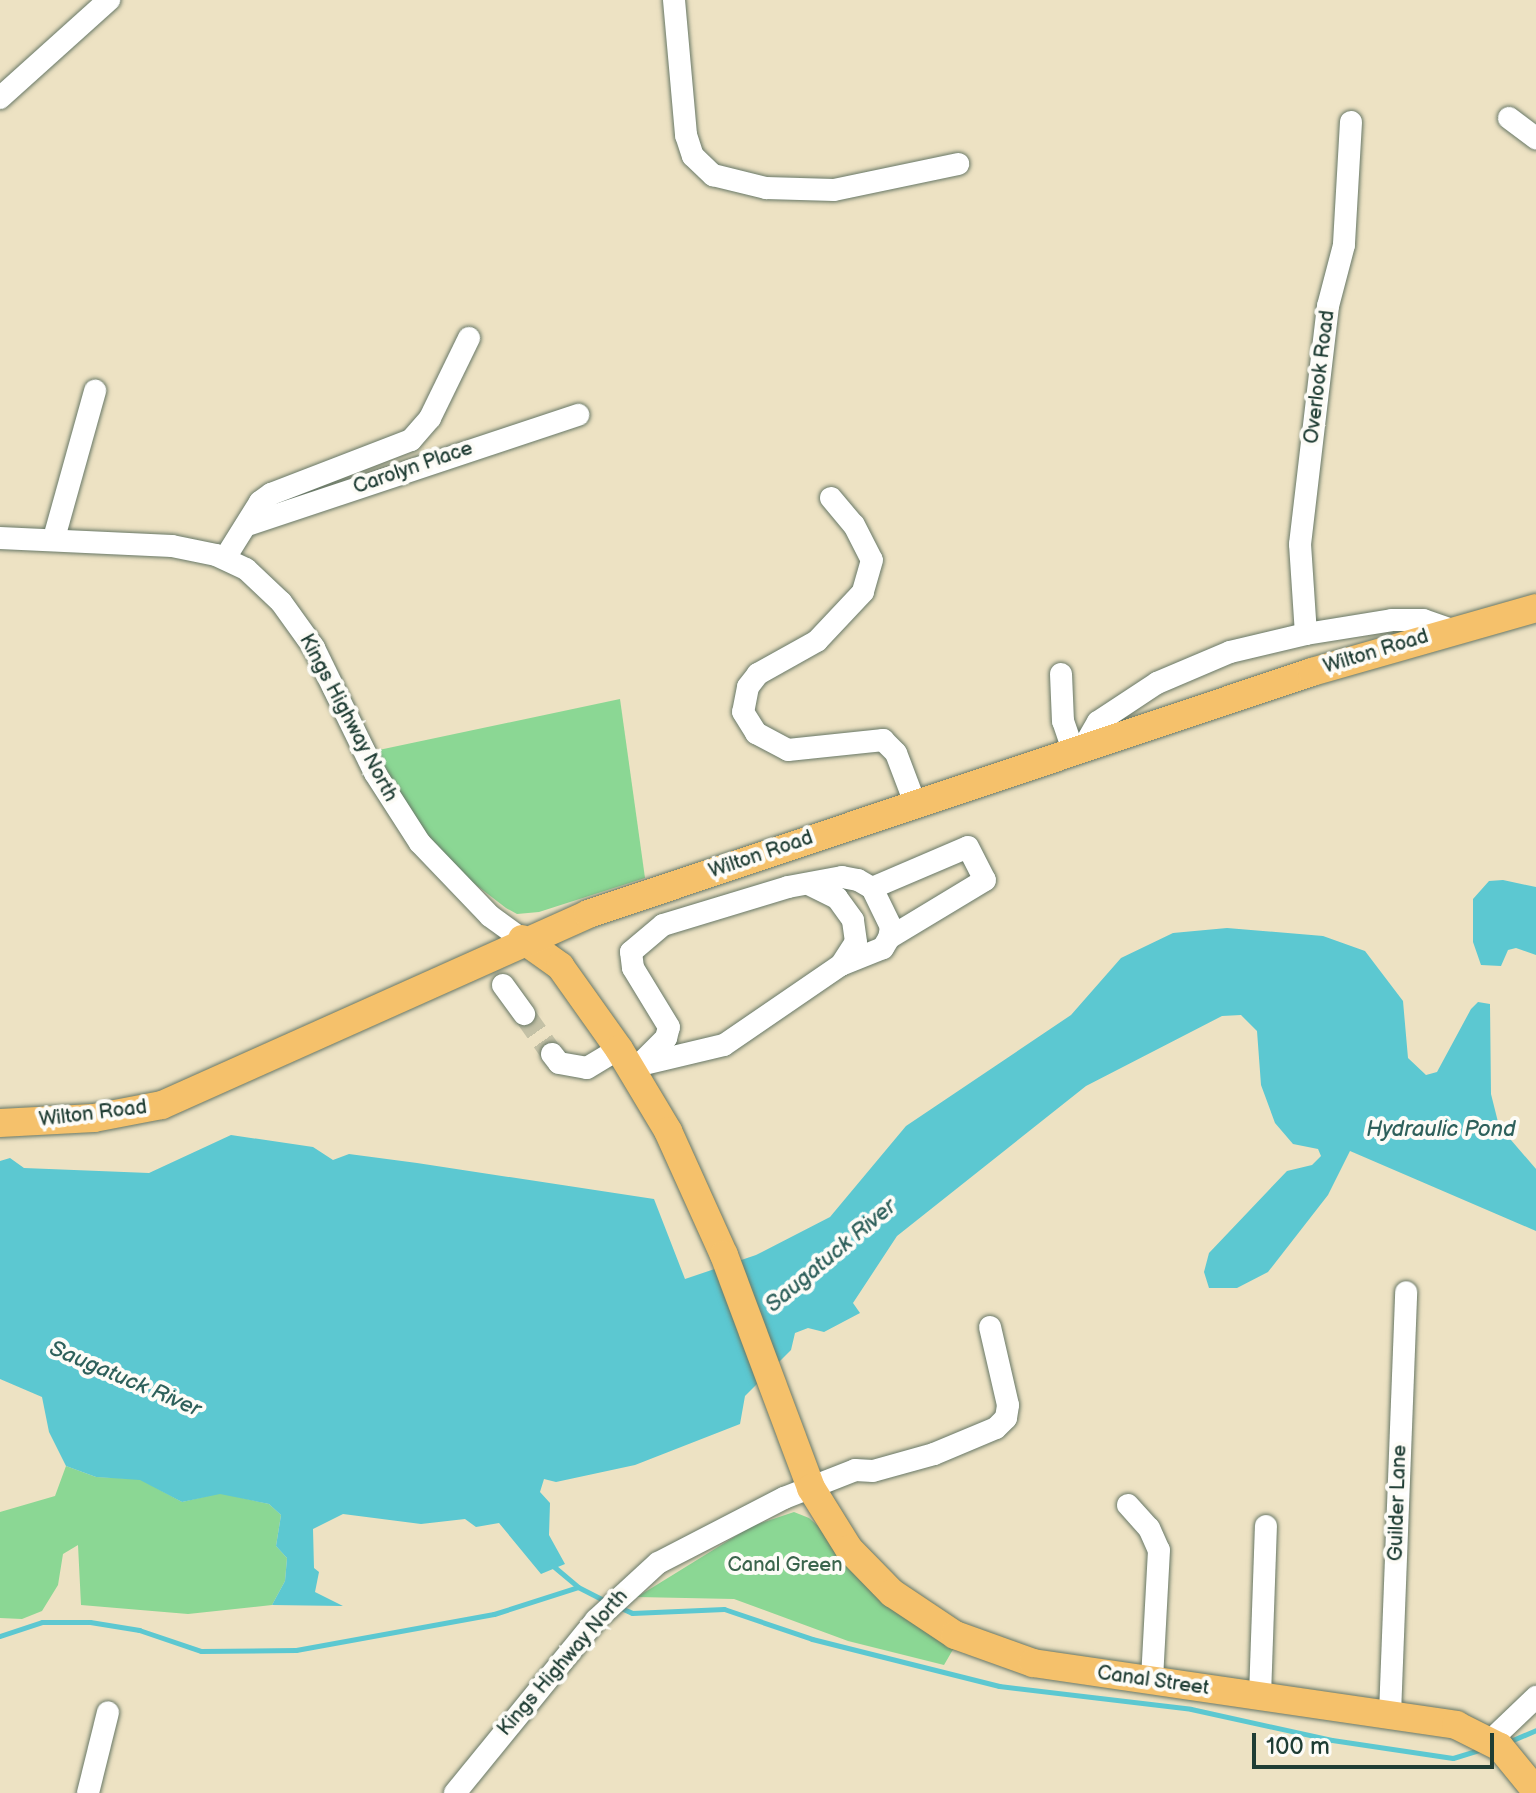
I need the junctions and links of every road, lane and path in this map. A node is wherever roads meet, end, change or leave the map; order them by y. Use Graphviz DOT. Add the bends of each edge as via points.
graph roads {
  1 [pos="109,0"];
  2 [pos="674,0"];
  3 [pos="0,98"];
  4 [pos="1509,118"];
  5 [pos="1351,122"];
  6 [pos="1536,138"];
  7 [pos="958,164"];
  8 [pos="469,338"];
  9 [pos="95,391"];
  10 [pos="578,415"];
  11 [pos="831,498"];
  12 [pos="250,524"];
  13 [pos="0,538"];
  14 [pos="54,538"];
  15 [pos="225,558"];
  16 [pos="1536,608"];
  17 [pos="1449,629"];
  18 [pos="1306,634"];
  19 [pos="1061,674"];
  20 [pos="1079,748"];
  21 [pos="915,803"];
  22 [pos="808,884"];
  23 [pos="872,888"];
  24 [pos="889,938"];
  25 [pos="522,939"];
  26 [pos="841,965"];
  27 [pos="503,985"];
  28 [pos="524,1014"];
  29 [pos="552,1054"];
  30 [pos="632,1062"];
  31 [pos="0,1123"];
  32 [pos="1406,1292"];
  33 [pos="990,1327"];
  34 [pos="811,1488"];
  35 [pos="1128,1505"];
  36 [pos="1266,1526"];
  37 [pos="1152,1681"];
  38 [pos="1260,1696"];
  39 [pos="1536,1697"];
  40 [pos="108,1712"];
  41 [pos="1390,1714"];
  42 [pos="1490,1741"];
  43 [pos="1533,1780"];
  44 [pos="88,1793"];
  45 [pos="455,1793"];
  1 -- 3 [label="street"];
  2 -- 7 [label="street" via="686,135 693,156 713,175 766,188 834,190"];
  4 -- 6 [label="street"];
  5 -- 18 [label="street, Overlook Road" via="1344,245 1328,306 1300,544"];
  8 -- 12 [label="street" via="430,418 411,440 271,494 260,502"];
  9 -- 14 [label="street"];
  10 -- 12 [label="street, Carolyn Place"];
  11 -- 21 [label="street" via="854,525 872,560 863,592 817,641 758,674 748,687 743,712 756,733 788,750 883,740 896,753"];
  12 -- 15 [label="street"];
  13 -- 14 [label="street, Kings Highway North"];
  14 -- 15 [label="street, Kings Highway North" via="172,546"];
  15 -- 25 [label="street, Kings Highway North" via="262,582 300,627 386,793 420,843 490,916"];
  16 -- 17 [label="main road, Wilton Road"];
  17 -- 18 [label="street" via="1423,620 1392,620"];
  17 -- 20 [label="main road, Wilton Road"];
  18 -- 20 [label="street" via="1230,652 1157,683 1098,722"];
  19 -- 20 [label="street" via="1063,721"];
  20 -- 21 [label="main road, Wilton Road"];
  21 -- 25 [label="main road, Wilton Road"];
  22 -- 23 [label="street" via="842,877"];
  22 -- 26 [label="street" via="837,898 853,920 856,942"];
  22 -- 30 [label="street" via="663,925 636,944 630,957 633,968 669,1027 666,1038"];
  23 -- 24 [label="street" via="891,927"];
  23 -- 24 [label="street" via="968,847 985,880"];
  24 -- 26 [label="street" via="883,948"];
  25 -- 30 [label="main road, Kings Highway North" via="560,966"];
  25 -- 31 [label="main road, Wilton Road" via="162,1105 94,1118"];
  26 -- 30 [label="street" via="724,1045"];
  27 -- 28 [label="street"];
  29 -- 30 [label="street" via="559,1063 587,1068"];
  30 -- 34 [label="main road, Kings Highway North" via="684,1161 724,1255"];
  32 -- 41 [label="street, Guilder Lane"];
  33 -- 34 [label="street" via="1008,1405 1006,1418 996,1428 934,1454 873,1471 855,1470"];
  34 -- 37 [label="main road, Canal Street" via="841,1538 871,1574 904,1603 955,1635 1033,1663"];
  34 -- 45 [label="street, Kings Highway North" via="684,1548 628,1587"];
  35 -- 37 [label="street" via="1149,1528 1159,1550"];
  36 -- 38 [label="street"];
  37 -- 38 [label="main road, Canal Street"];
  38 -- 41 [label="main road, Canal Street"];
  39 -- 42 [label="street"];
  40 -- 44 [label="street"];
  41 -- 42 [label="main road, Canal Street" via="1456,1725"];
  42 -- 43 [label="main road, Canal Street"];
}
